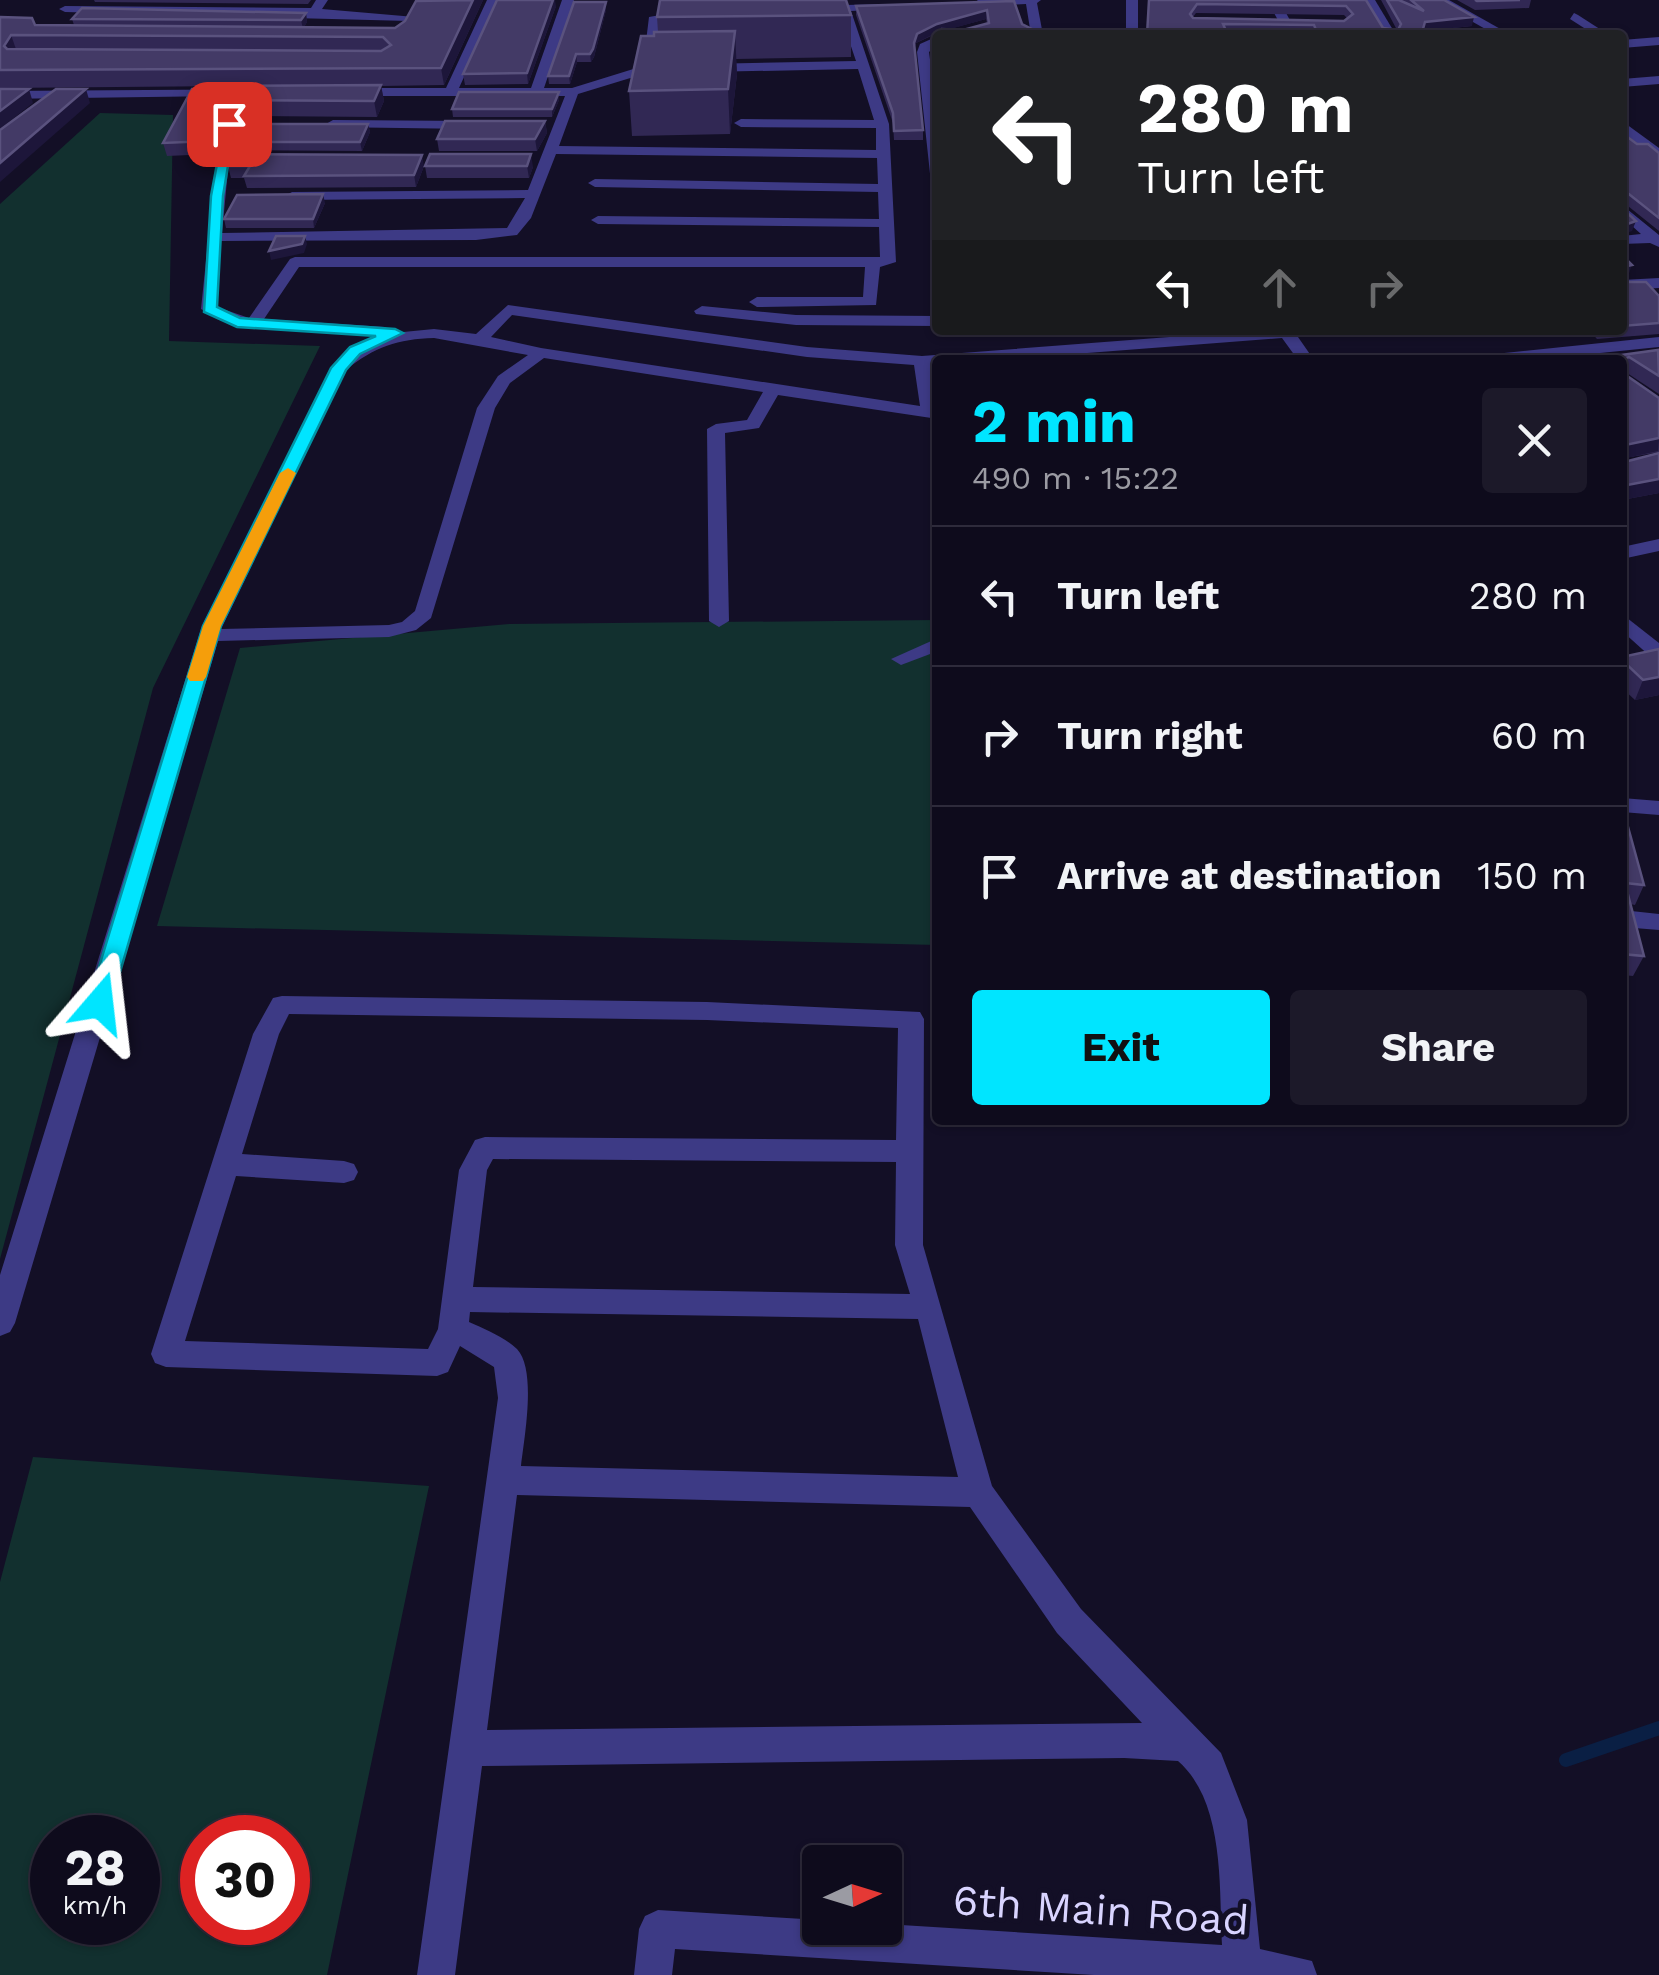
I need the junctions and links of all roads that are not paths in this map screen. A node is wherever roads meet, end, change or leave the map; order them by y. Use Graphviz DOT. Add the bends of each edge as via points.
graph roads {
  1 [pos="493,0"];
  2 [pos="568,0"];
  3 [pos="1033,0"];
  4 [pos="1132,0"];
  5 [pos="1273,0"];
  6 [pos="1369,0"];
  7 [pos="1440,0"];
  8 [pos="419,1"];
  9 [pos="957,4"];
  10 [pos="203,5"];
  11 [pos="318,6"];
  12 [pos="900,6"];
  13 [pos="65,9"];
  14 [pos="711,12"];
  15 [pos="1574,18"];
  16 [pos="1267,22"];
  17 [pos="1284,22"];
  18 [pos="1304,22"];
  19 [pos="190,23"];
  20 [pos="1036,30"];
  21 [pos="1132,30"];
  22 [pos="1289,30"];
  23 [pos="1387,30"];
  24 [pos="1495,30"];
  25 [pos="1595,30"];
  26 [pos="1659,41"];
  27 [pos="932,42"];
  28 [pos="1627,44"];
  29 [pos="863,66"];
  30 [pos="649,68"];
  31 [pos="681,68"];
  32 [pos="697,68"];
  33 [pos="375,76"];
  34 [pos="1659,80"];
  35 [pos="1627,83"];
  36 [pos="229,92"];
  37 [pos="288,92"];
  38 [pos="327,92"];
  39 [pos="366,92"];
  40 [pos="451,92"];
  41 [pos="536,92"];
  42 [pos="574,92"];
  43 [pos="57,94"];
  44 [pos="0,95"];
  45 [pos="43,106"];
  46 [pos="742,122"];
  47 [pos="229,124"];
  48 [pos="248,124"];
  49 [pos="321,124"];
  50 [pos="882,124"];
  51 [pos="488,125"];
  52 [pos="544,125"];
  53 [pos="564,125"];
  54 [pos="1627,129"];
  55 [pos="932,131"];
  56 [pos="1659,131"];
  57 [pos="550,154"];
  58 [pos="883,154"];
  59 [pos="1659,155"];
  60 [pos="222,158"];
  61 [pos="241,158"];
  62 [pos="530,159"];
  63 [pos="595,184"];
  64 [pos="884,188"];
  65 [pos="534,194"];
  66 [pos="217,196"];
  67 [pos="236,196"];
  68 [pos="275,196"];
  69 [pos="1627,215"];
  70 [pos="598,220"];
  71 [pos="886,223"];
  72 [pos="214,237"];
  73 [pos="1627,240"];
  74 [pos="1656,241"];
  75 [pos="873,262"];
  76 [pos="1659,283"];
  77 [pos="1627,285"];
  78 [pos="742,301"];
  79 [pos="702,312"];
  80 [pos="932,320"];
  81 [pos="253,323"];
  82 [pos="395,333"];
  83 [pos="1174,335"];
  84 [pos="1139,336"];
  85 [pos="480,339"];
  86 [pos="1659,342"];
  87 [pos="541,353"];
  88 [pos="974,355"];
  89 [pos="1533,355"];
  90 [pos="932,360"];
  91 [pos="922,361"];
  92 [pos="773,388"];
  93 [pos="932,405"];
  94 [pos="932,414"];
  95 [pos="1659,545"];
  96 [pos="1627,551"];
  97 [pos="719,622"];
  98 [pos="1627,624"];
  99 [pos="209,635"];
  100 [pos="932,646"];
  101 [pos="1655,647"];
  102 [pos="900,658"];
  103 [pos="1627,802"];
  104 [pos="1659,808"];
  105 [pos="1627,919"];
  106 [pos="1659,922"];
  107 [pos="910,1151"];
  108 [pos="225,1164"];
  109 [pos="344,1172"];
  110 [pos="929,1306"];
  111 [pos="455,1314"];
  112 [pos="0,1323"];
  113 [pos="503,1480"];
  114 [pos="978,1492"];
  115 [pos="1189,1746"];
  116 [pos="467,1748"];
  117 [pos="1243,1970"];
  118 [pos="436,1975"];
  119 [pos="653,1975"];
  120 [pos="1298,1975"];
  1 -- 40 [label="street"];
  2 -- 41 [label="street"];
  3 -- 9 [label="street" via="978,9"];
  3 -- 20 [label="street"];
  4 -- 21 [label="street"];
  5 -- 17 [label="street"];
  6 -- 23 [label="street"];
  7 -- 24 [label="street"];
  8 -- 11 [label="street" via="406,22"];
  10 -- 11 [label="street"];
  10 -- 13 [label="street"];
  10 -- 19 [label="street"];
  12 -- 29 [label="street" via="844,8"];
  14 -- 30 [label="street" via="653,19"];
  15 -- 25 [label="street"];
  16 -- 17 [label="street"];
  17 -- 18 [label="street"];
  17 -- 22 [label="street"];
  26 -- 28 [label="street"];
  27 -- 55 [label="street" via="923,52"];
  29 -- 32 [label="street"];
  29 -- 50 [label="street"];
  30 -- 31 [label="street"];
  30 -- 42 [label="street"];
  33 -- 39 [label="street"];
  34 -- 35 [label="street"];
  36 -- 37 [label="street"];
  36 -- 43 [label="street" via="138,88"];
  36 -- 47 [label="street"];
  38 -- 39 [label="street"];
  39 -- 40 [label="street"];
  40 -- 41 [label="street"];
  41 -- 42 [label="street"];
  42 -- 53 [label="street"];
  43 -- 44 [label="street"];
  43 -- 45 [label="street"];
  46 -- 50 [label="street"];
  47 -- 48 [label="street"];
  47 -- 60 [label="street"];
  49 -- 51 [label="street"];
  50 -- 58 [label="street"];
  52 -- 53 [label="street"];
  53 -- 57 [label="street"];
  54 -- 56 [label="street"];
  54 -- 59 [label="street"];
  57 -- 58 [label="street"];
  57 -- 62 [label="street"];
  57 -- 65 [label="street"];
  58 -- 64 [label="street"];
  60 -- 61 [label="street"];
  60 -- 66 [label="street"];
  63 -- 64 [label="street"];
  64 -- 71 [label="street"];
  65 -- 68 [label="street"];
  65 -- 72 [label="street" via="520,226 499,235"];
  66 -- 67 [label="street"];
  66 -- 72 [label="street"];
  69 -- 74 [label="street"];
  70 -- 71 [label="street"];
  71 -- 75 [label="street" via="888,262"];
  72 -- 81 [label="street" via="209,309"];
  73 -- 74 [label="street"];
  75 -- 78 [label="street" via="870,302"];
  75 -- 81 [label="street" via="294,262"];
  76 -- 77 [label="street"];
  79 -- 80 [label="street"];
  81 -- 82 [label="street"];
  82 -- 85 [label="street"];
  82 -- 99 [label="street" via="355,350 339,368"];
  83 -- 84 [label="street"];
  84 -- 88 [label="street"];
  85 -- 87 [label="street"];
  85 -- 91 [label="street" via="508,310 807,352"];
  86 -- 89 [label="street"];
  87 -- 92 [label="street"];
  87 -- 99 [label="street" via="504,380 486,408 424,614 389,631"];
  90 -- 91 [label="street"];
  91 -- 93 [label="street"];
  92 -- 94 [label="street"];
  92 -- 97 [label="street" via="753,424 716,429"];
  95 -- 96 [label="street"];
  98 -- 101 [label="street"];
  99 -- 112 [label="street"];
  100 -- 102 [label="street"];
  103 -- 104 [label="street"];
  105 -- 106 [label="street"];
  107 -- 108 [label="street" via="911,1019 282,1005 266,1034"];
  107 -- 110 [label="street" via="909,1244"];
  107 -- 111 [label="street" via="486,1148 473,1170"];
  108 -- 109 [label="street"];
  108 -- 111 [label="street" via="166,1354 437,1363"];
  110 -- 111 [label="street"];
  110 -- 114 [label="street"];
  111 -- 113 [label="street" via="508,1360 513,1398"];
  113 -- 114 [label="street"];
  113 -- 116 [label="street"];
  114 -- 115 [label="street" via="1070,1622"];
  115 -- 116 [label="street" via="1124,1740"];
  115 -- 117 [label="street" via="1212,1766 1231,1833"];
  116 -- 118 [label="street"];
  117 -- 119 [label="street, 6th Main Road" via="658,1929"];
  117 -- 120 [label="street, 6th Main Road"];
}
